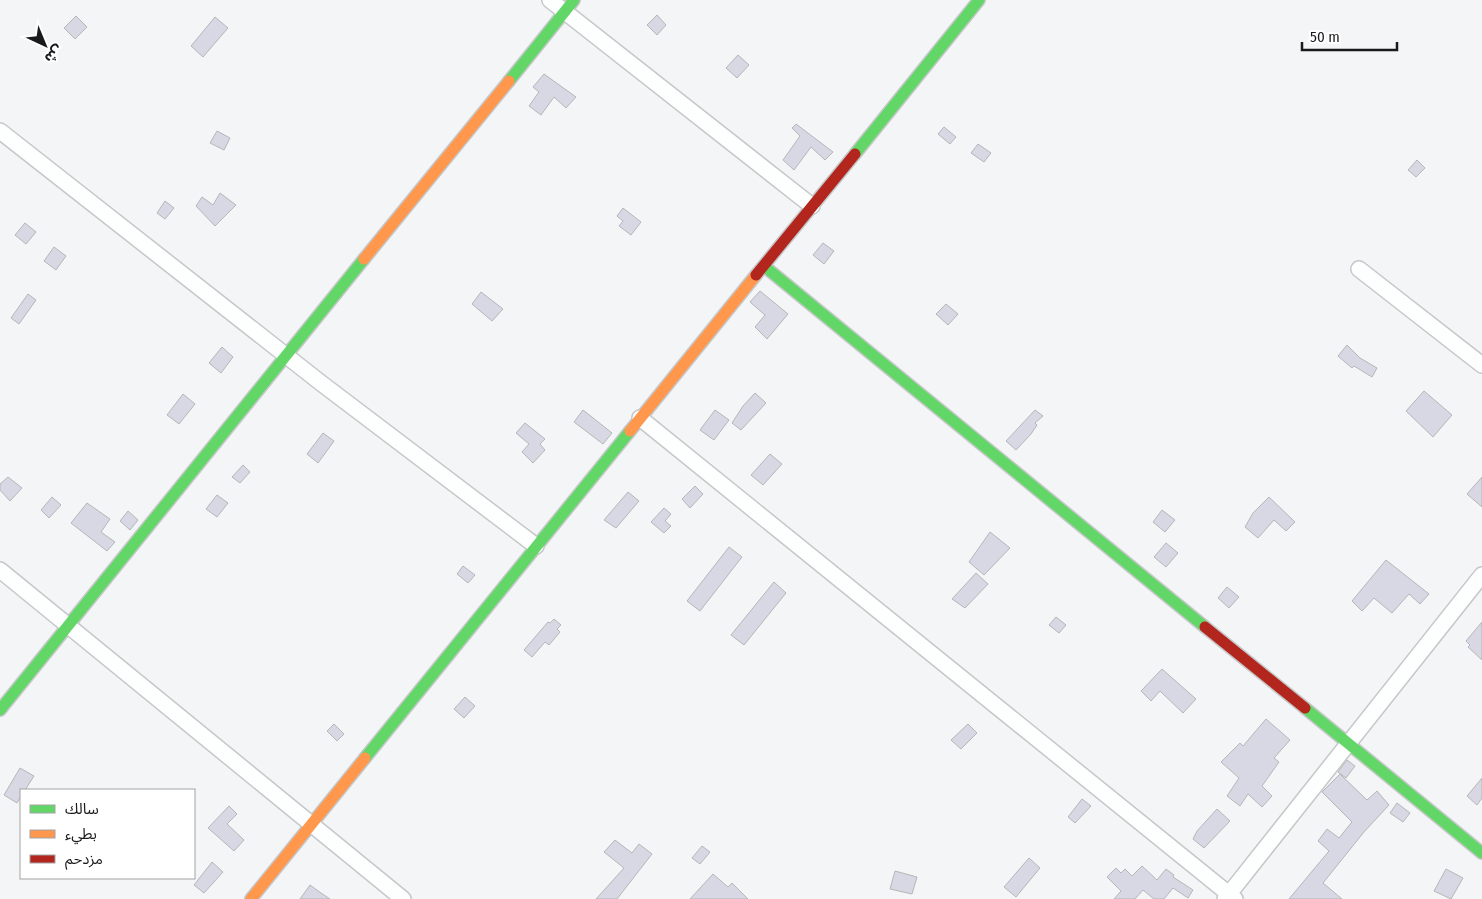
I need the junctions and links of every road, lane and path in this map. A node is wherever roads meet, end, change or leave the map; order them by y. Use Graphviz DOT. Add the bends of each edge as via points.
graph roads {
  1 [pos="550,0"];
  2 [pos="979,0"];
  3 [pos="570,6"];
  4 [pos="0,131"];
  5 [pos="812,206"];
  6 [pos="764,266"];
  7 [pos="1359,269"];
  8 [pos="286,356"];
  9 [pos="1482,365"];
  10 [pos="640,418"];
  11 [pos="536,546"];
  12 [pos="0,570"];
  13 [pos="1482,575"];
  14 [pos="68,626"];
  15 [pos="0,710"];
  16 [pos="1348,744"];
  17 [pos="311,824"];
  18 [pos="1482,853"];
  19 [pos="1230,897"];
  20 [pos="251,899"];
  21 [pos="403,899"];
  1 -- 3 [label="street"];
  2 -- 5 [label="street"];
  3 -- 5 [label="street"];
  3 -- 8 [label="street"];
  4 -- 8 [label="street"];
  5 -- 6 [label="street"];
  6 -- 10 [label="street"];
  6 -- 16 [label="street"];
  7 -- 9 [label="street"];
  8 -- 11 [label="street"];
  8 -- 14 [label="street"];
  10 -- 11 [label="street"];
  10 -- 19 [label="street"];
  11 -- 17 [label="street"];
  12 -- 14 [label="street"];
  13 -- 16 [label="street"];
  14 -- 15 [label="street"];
  14 -- 17 [label="street"];
  16 -- 18 [label="street"];
  16 -- 19 [label="street"];
  17 -- 20 [label="street"];
  17 -- 21 [label="street"];
}
